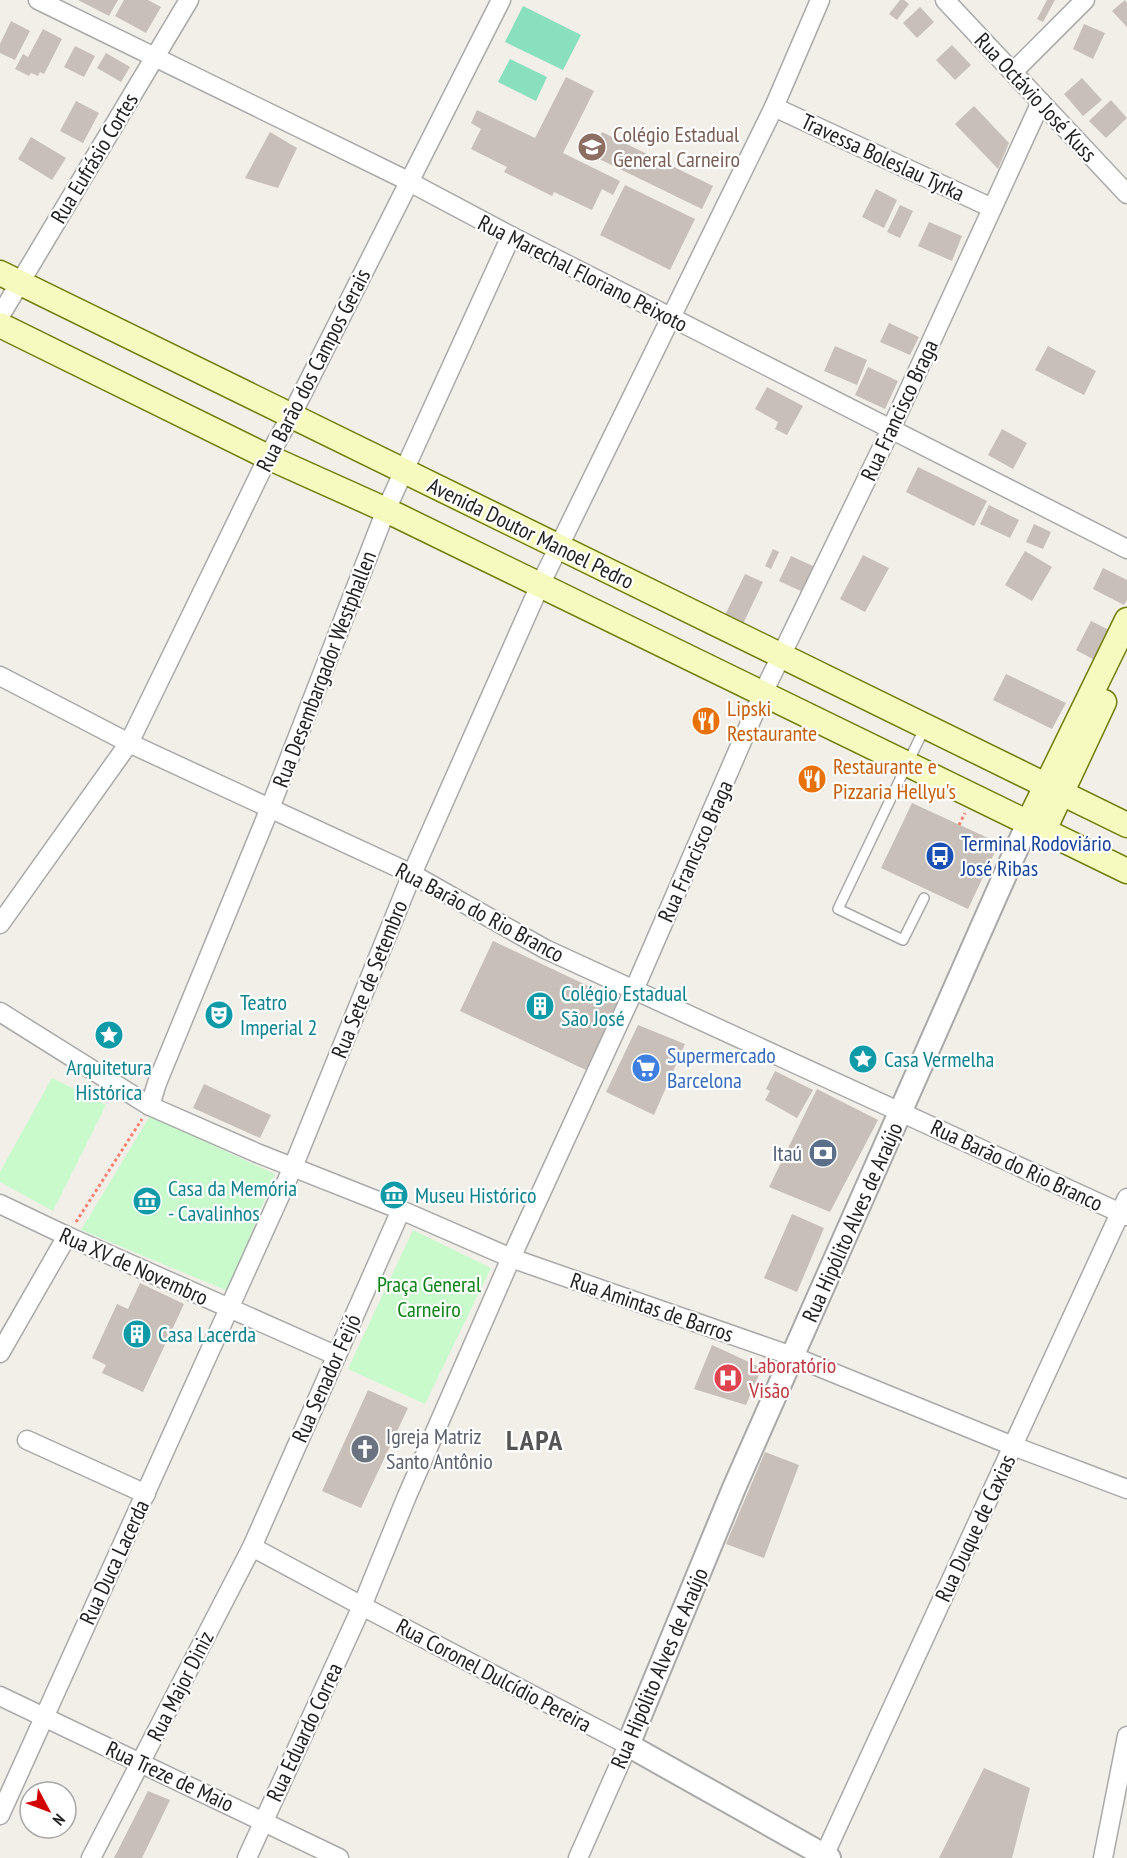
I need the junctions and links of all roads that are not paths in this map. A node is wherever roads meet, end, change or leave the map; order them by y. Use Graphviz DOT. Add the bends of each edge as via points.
graph roads {
  1 [pos="38,0"];
  2 [pos="189,0"];
  3 [pos="820,0"];
  4 [pos="945,0"];
  5 [pos="1085,0"];
  6 [pos="496,2"];
  7 [pos="154,57"];
  8 [pos="1013,72"];
  9 [pos="1041,102"];
  10 [pos="774,107"];
  11 [pos="409,182"];
  12 [pos="1127,194"];
  13 [pos="992,208"];
  14 [pos="511,236"];
  15 [pos="10,278"];
  16 [pos="0,316"];
  17 [pos="671,318"];
  18 [pos="0,325"];
  19 [pos="291,416"];
  20 [pos="891,429"];
  21 [pos="268,456"];
  22 [pos="403,471"];
  23 [pos="386,510"];
  24 [pos="560,548"];
  25 [pos="1127,549"];
  26 [pos="540,585"];
  27 [pos="1127,620"];
  28 [pos="1127,655"];
  29 [pos="782,656"];
  30 [pos="0,676"];
  31 [pos="763,693"];
  32 [pos="925,727"];
  33 [pos="129,743"];
  34 [pos="908,764"];
  35 [pos="1053,789"];
  36 [pos="270,808"];
  37 [pos="1127,825"];
  38 [pos="1036,826"];
  39 [pos="1127,871"];
  40 [pos="412,874"];
  41 [pos="924,898"];
  42 [pos="0,924"];
  43 [pos="634,990"];
  44 [pos="0,1012"];
  45 [pos="150,1106"];
  46 [pos="901,1112"];
  47 [pos="293,1167"];
  48 [pos="0,1204"];
  49 [pos="1125,1209"];
  50 [pos="401,1210"];
  51 [pos="67,1236"];
  52 [pos="511,1258"];
  53 [pos="230,1309"];
  54 [pos="0,1353"];
  55 [pos="335,1355"];
  56 [pos="792,1356"];
  57 [pos="27,1440"];
  58 [pos="1013,1446"];
  59 [pos="1127,1489"];
  60 [pos="146,1494"];
  61 [pos="252,1546"];
  62 [pos="362,1606"];
  63 [pos="0,1696"];
  64 [pos="44,1717"];
  65 [pos="1127,1736"];
  66 [pos="628,1745"];
  67 [pos="141,1763"];
  68 [pos="0,1815"];
  69 [pos="263,1820"];
  70 [pos="826,1857"];
  71 [pos="91,1858"];
  72 [pos="247,1858"];
  73 [pos="339,1858"];
  74 [pos="578,1858"];
  75 [pos="1103,1858"];
  1 -- 7 [label="street, Rua Marechal Floriano Peixoto"];
  2 -- 7 [label="street, Rua Eufrásio Cortes"];
  3 -- 10 [label="street, Rua Sete de Setembro"];
  4 -- 8 [label="street, Rua Octávio José Kuss"];
  5 -- 8 [label="street"];
  6 -- 11 [label="street, Rua Barão dos Campos Gerais"];
  7 -- 11 [label="street, Rua Marechal Floriano Peixoto"];
  7 -- 15 [label="street, Rua Eufrásio Cortes"];
  8 -- 9 [label="street, Rua Octávio José Kuss"];
  9 -- 12 [label="street, Rua Octávio José Kuss"];
  9 -- 13 [label="street, Rua Francisco Braga"];
  10 -- 13 [label="street, Travessa Boleslau Tyrka"];
  10 -- 17 [label="street, Rua Sete de Setembro"];
  11 -- 14 [label="street, Rua Marechal Floriano Peixoto"];
  11 -- 19 [label="street, Rua Barão dos Campos Gerais"];
  13 -- 20 [label="street, Rua Francisco Braga"];
  14 -- 17 [label="street, Rua Marechal Floriano Peixoto"];
  14 -- 22 [label="street, Rua Desembargador Westphallen"];
  15 -- 16 [label="street, Rua Eufrásio Cortes"];
  15 -- 19 [label="main road, Avenida Doutor Manoel Pedro"];
  17 -- 20 [label="street, Rua Marechal Floriano Peixoto"];
  17 -- 24 [label="street, Rua Sete de Setembro"];
  18 -- 21 [label="main road, Avenida Doutor Manoel Pedro"];
  19 -- 21 [label="street, Rua Barão dos Campos Gerais"];
  19 -- 22 [label="main road, Avenida Doutor Manoel Pedro"];
  20 -- 25 [label="street, Rua Marechal Floriano Peixoto"];
  20 -- 29 [label="street, Rua Francisco Braga"];
  21 -- 23 [label="main road, Avenida Doutor Manoel Pedro"];
  21 -- 33 [label="street, Rua Barão dos Campos Gerais"];
  22 -- 23 [label="street, Rua Desembargador Westphallen"];
  22 -- 24 [label="main road, Avenida Doutor Manoel Pedro"];
  23 -- 26 [label="main road, Avenida Doutor Manoel Pedro"];
  23 -- 36 [label="street, Rua Desembargador Westphallen"];
  24 -- 26 [label="street, Rua Sete de Setembro"];
  24 -- 29 [label="main road, Avenida Doutor Manoel Pedro"];
  26 -- 31 [label="main road, Avenida Doutor Manoel Pedro"];
  26 -- 40 [label="street, Rua Sete de Setembro"];
  27 -- 35 [label="main road"];
  28 -- 35 [label="main road"];
  29 -- 31 [label="street, Rua Francisco Braga"];
  29 -- 32 [label="main road, Avenida Doutor Manoel Pedro"];
  30 -- 33 [label="street, Rua Barão do Rio Branco"];
  31 -- 34 [label="main road, Avenida Doutor Manoel Pedro"];
  31 -- 43 [label="street, Rua Francisco Braga"];
  32 -- 34 [label="lane"];
  32 -- 35 [label="main road, Avenida Doutor Manoel Pedro"];
  33 -- 36 [label="street, Rua Barão do Rio Branco"];
  33 -- 42 [label="street, Rua Barão dos Campos Gerais"];
  34 -- 38 [label="main road, Avenida Doutor Manoel Pedro"];
  34 -- 41 [label="lane" via="838,909 903,940"];
  35 -- 37 [label="main road, Avenida Doutor Manoel Pedro"];
  35 -- 38 [label="main road"];
  36 -- 40 [label="street, Rua Barão do Rio Branco"];
  36 -- 45 [label="street, Rua Desembargador Westphallen"];
  38 -- 39 [label="main road, Avenida Doutor Manoel Pedro"];
  38 -- 46 [label="street, Rua Hipólito Alves de Araújo"];
  40 -- 43 [label="street, Rua Barão do Rio Branco" via="545,949"];
  40 -- 47 [label="street, Rua Sete de Setembro"];
  43 -- 46 [label="street, Rua Barão do Rio Branco"];
  43 -- 52 [label="street, Rua Francisco Braga"];
  44 -- 45 [label="street, Rua Amintas de Barros"];
  45 -- 47 [label="street, Rua Amintas de Barros"];
  46 -- 49 [label="street, Rua Barão do Rio Branco"];
  46 -- 56 [label="street, Rua Hipólito Alves de Araújo"];
  47 -- 50 [label="street, Rua Amintas de Barros"];
  47 -- 53 [label="street, Rua Sete de Setembro"];
  48 -- 51 [label="street, Rua XV de Novembro"];
  49 -- 58 [label="street, Rua Duque de Caxias"];
  50 -- 52 [label="street, Rua Amintas de Barros"];
  50 -- 55 [label="street, Rua Senador Feijó"];
  51 -- 53 [label="street, Rua XV de Novembro"];
  51 -- 54 [label="street"];
  52 -- 56 [label="street, Rua Amintas de Barros"];
  52 -- 62 [label="street, Rua Francisco Braga"];
  53 -- 55 [label="street, Rua XV de Novembro"];
  53 -- 60 [label="street, Rua Duca Lacerda"];
  55 -- 61 [label="street, Rua Senador Feijó"];
  56 -- 58 [label="street, Rua Amintas de Barros"];
  56 -- 66 [label="street, Rua Hipólito Alves de Araújo"];
  57 -- 60 [label="street"];
  58 -- 59 [label="street, Rua Amintas de Barros"];
  58 -- 70 [label="street, Rua Duque de Caxias"];
  60 -- 64 [label="street, Rua Duca Lacerda"];
  61 -- 62 [label="street, Rua Coronel Dulcídio Pereira"];
  61 -- 67 [label="street, Rua Major Diniz"];
  62 -- 66 [label="street, Rua Coronel Dulcídio Pereira"];
  62 -- 69 [label="street, Rua Eduardo Correa"];
  63 -- 64 [label="street, Rua Treze de Maio"];
  64 -- 67 [label="street, Rua Treze de Maio"];
  64 -- 68 [label="street, Rua Duca Lacerda"];
  65 -- 75 [label="street"];
  66 -- 70 [label="street, Rua Coronel Dulcídio Pereira"];
  66 -- 74 [label="street, Rua Hipólito Alves de Araújo"];
  67 -- 69 [label="street, Rua Treze de Maio"];
  67 -- 71 [label="street, Rua Major Diniz"];
  69 -- 72 [label="street, Rua Eduardo Correa"];
  69 -- 73 [label="street, Rua Treze de Maio"];
}
